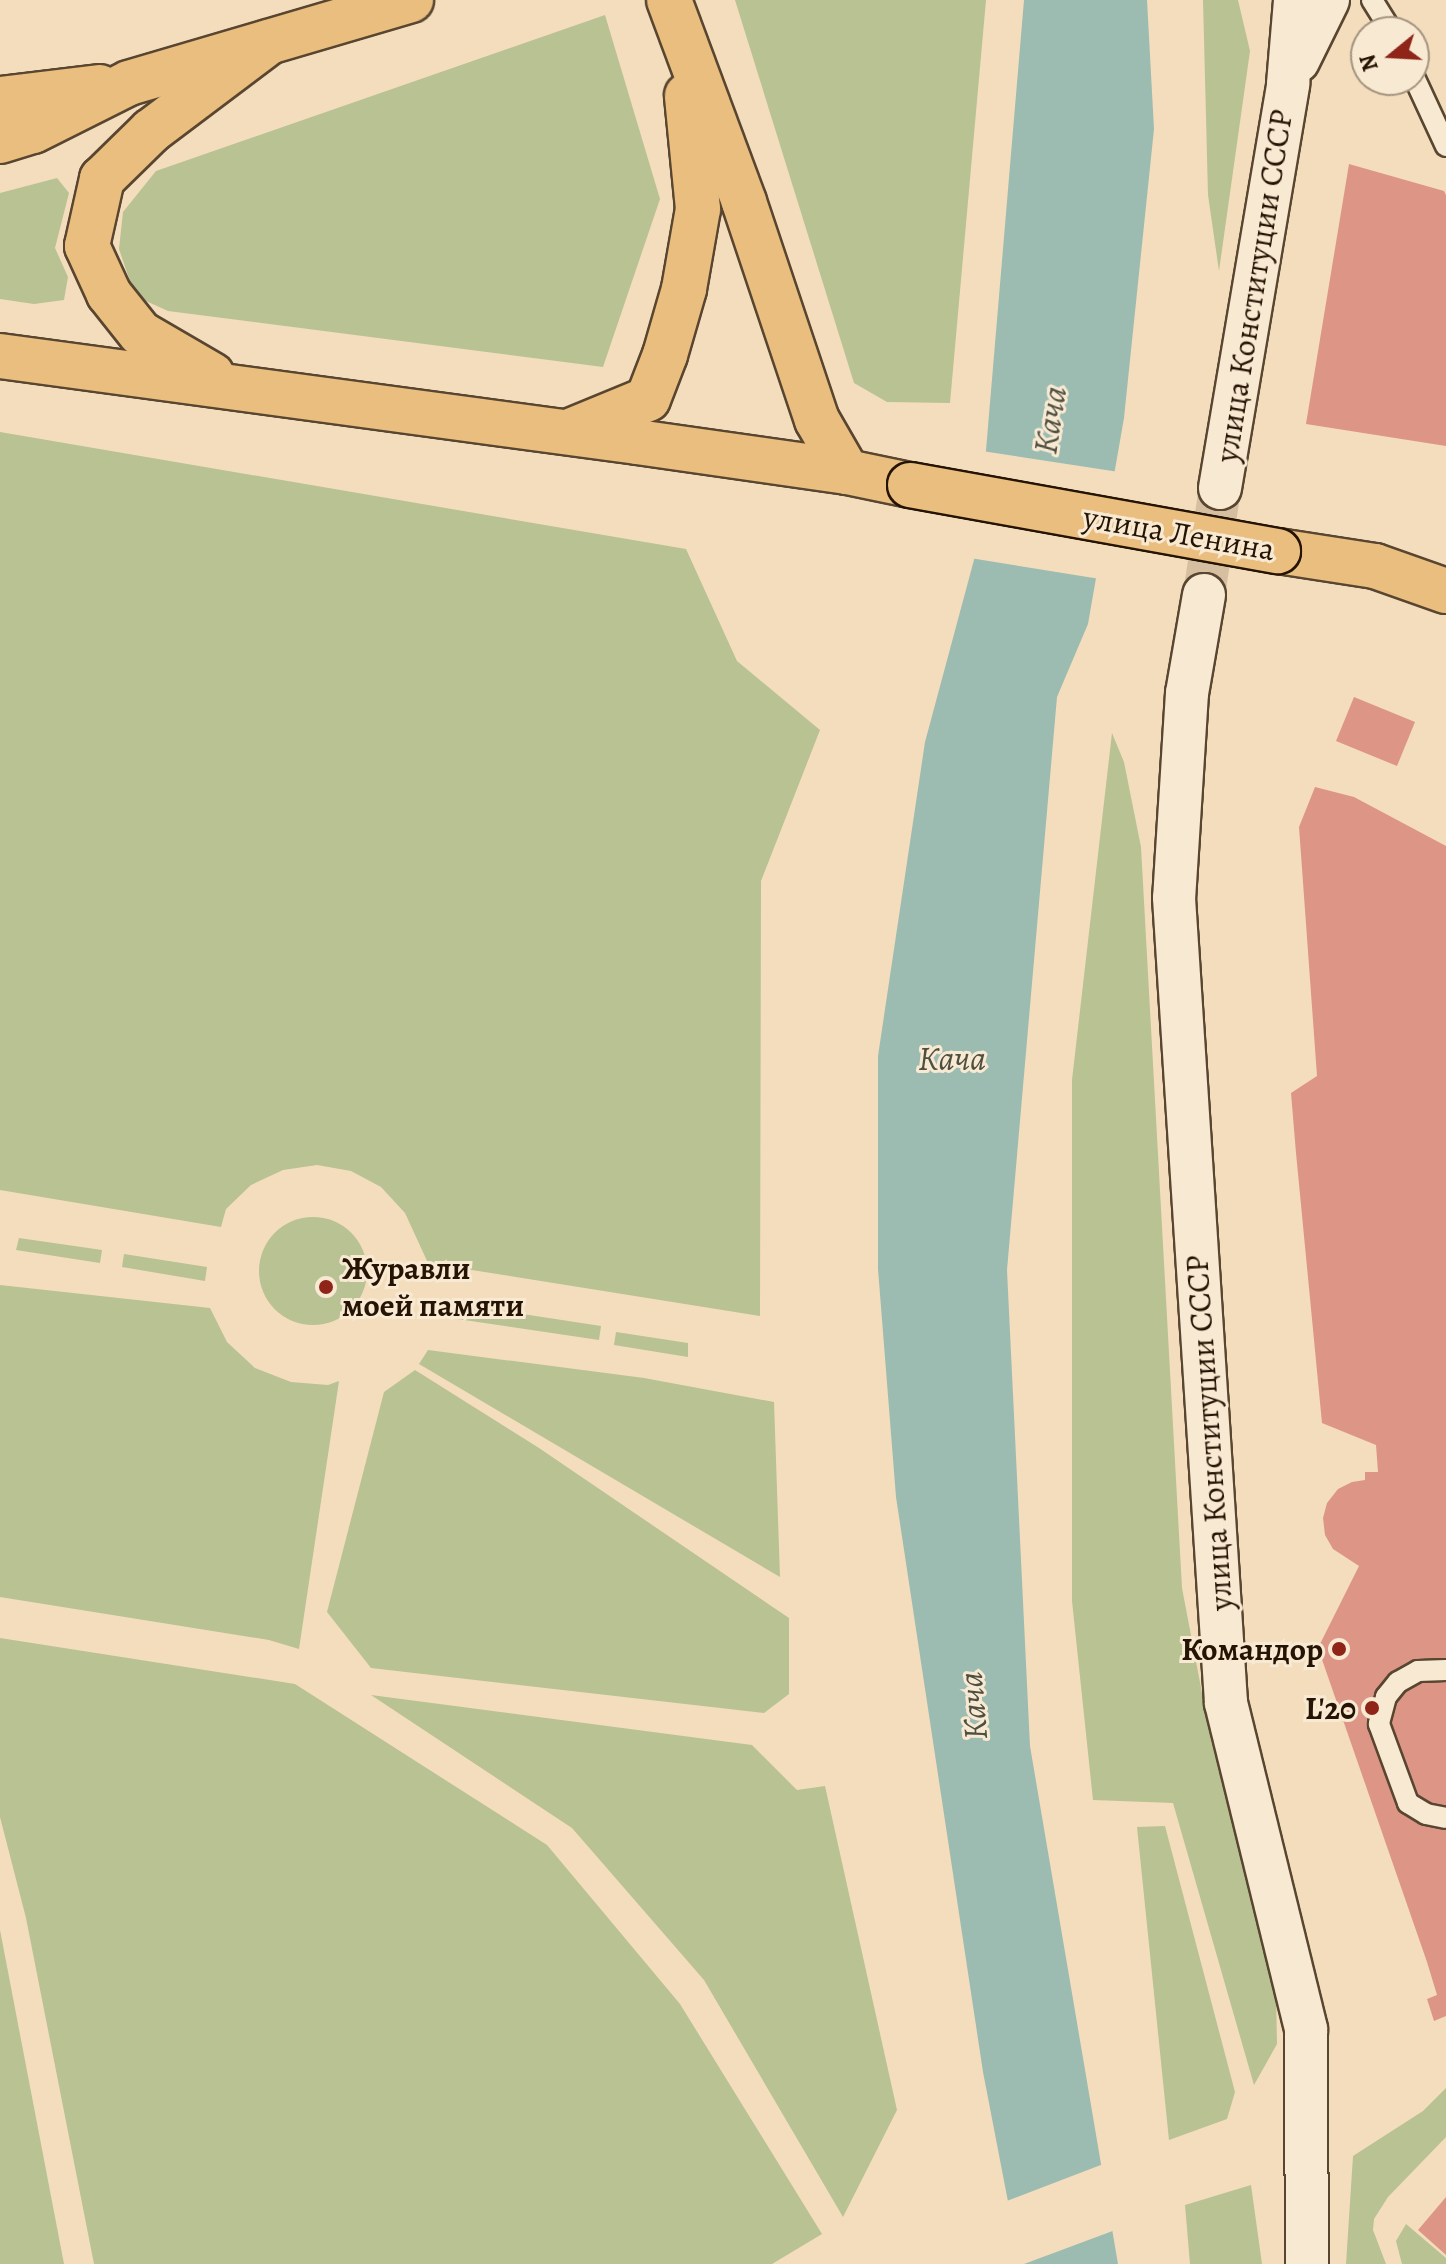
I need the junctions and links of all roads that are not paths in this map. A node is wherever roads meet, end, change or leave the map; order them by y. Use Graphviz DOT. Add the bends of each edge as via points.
graph roads {
  1 [pos="411,0"];
  2 [pos="1295,0"];
  3 [pos="1328,0"];
  4 [pos="675,19"];
  5 [pos="269,42"];
  6 [pos="129,83"];
  7 [pos="1288,84"];
  8 [pos="1423,96"];
  9 [pos="0,99"];
  10 [pos="0,141"];
  11 [pos="1445,143"];
  12 [pos="0,356"];
  13 [pos="228,384"];
  14 [pos="567,432"];
  15 [pos="847,472"];
  16 [pos="1220,488"];
  17 [pos="1446,591"];
  18 [pos="1204,595"];
  19 [pos="1446,1670"];
  20 [pos="1446,1818"];
  21 [pos="1307,2264"];
  1 -- 5 [label="main road"];
  2 -- 7 [label="street"];
  3 -- 7 [label="street"];
  4 -- 14 [label="main road" via="698,209 684,289 648,399"];
  4 -- 15 [label="main road" via="817,420"];
  5 -- 6 [label="main road"];
  5 -- 13 [label="main road" via="151,131 102,179 87,246 109,294 140,333"];
  6 -- 9 [label="main road"];
  6 -- 10 [label="main road" via="33,131"];
  7 -- 16 [label="street, улица Конституции СССР"];
  8 -- 11 [label="lane"];
  12 -- 13 [label="main road, улица Ленина"];
  13 -- 14 [label="main road, улица Ленина"];
  14 -- 15 [label="main road, улица Ленина"];
  15 -- 17 [label="main road, улица Ленина, bridge" via="1375,566"];
  18 -- 21 [label="street, улица Конституции СССР" via="1187,693 1174,898 1226,1703 1306,2029"];
  19 -- 20 [label="lane" via="1418,1671 1398,1682 1386,1697 1379,1724 1408,1803"];
}
